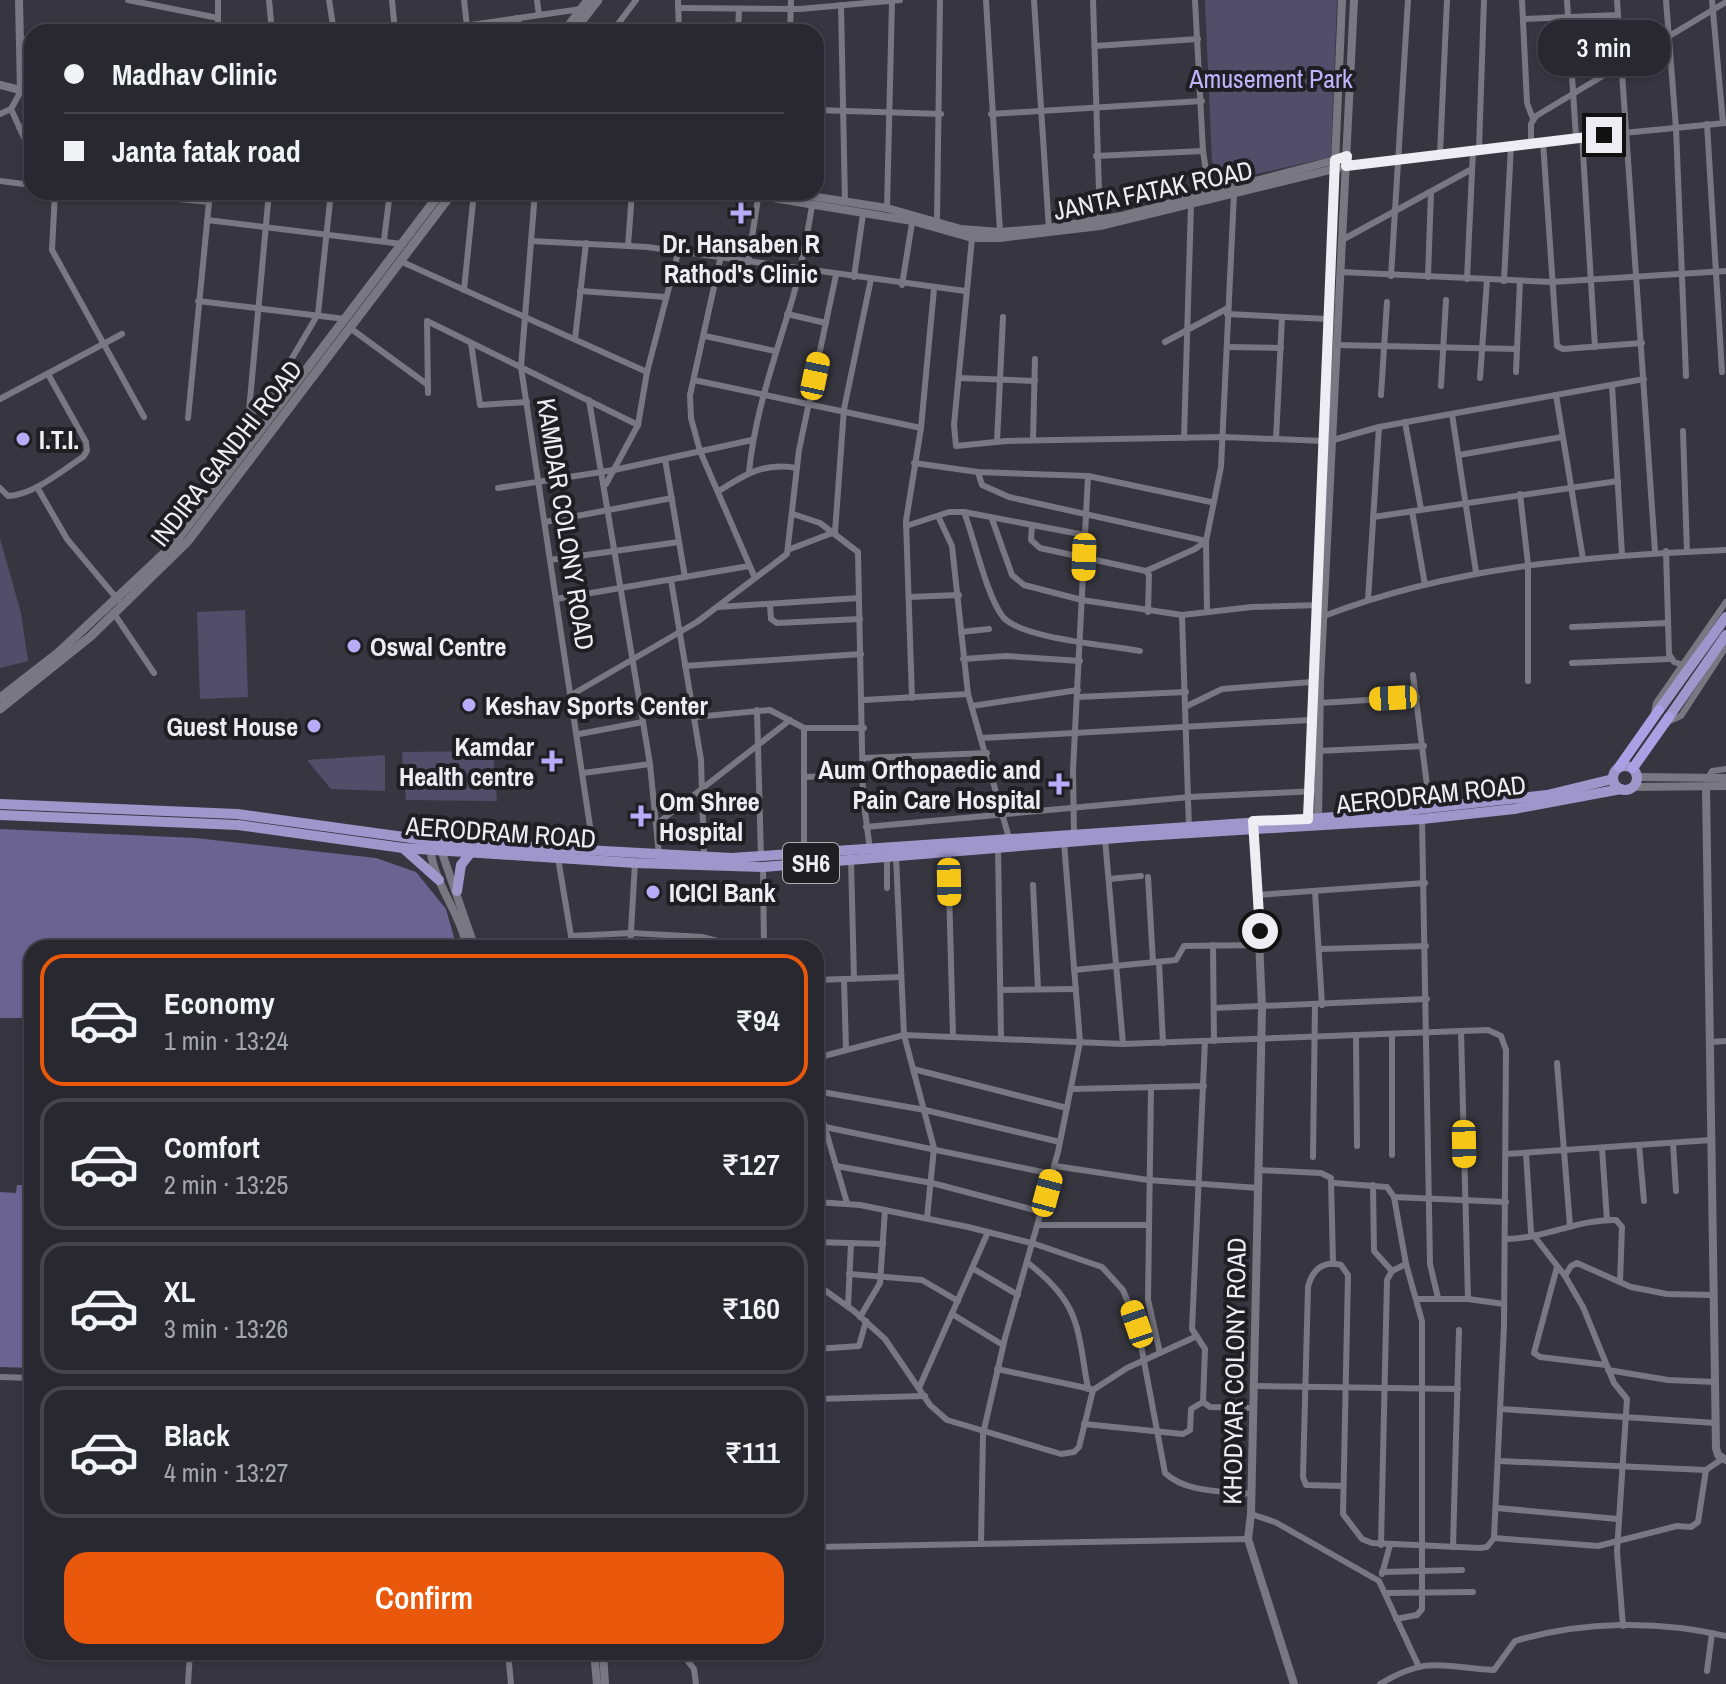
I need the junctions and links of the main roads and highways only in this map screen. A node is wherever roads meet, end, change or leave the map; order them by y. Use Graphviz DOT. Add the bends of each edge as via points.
graph roads {
  1 [pos="589,4"];
  2 [pos="571,24"];
  3 [pos="578,24"];
  4 [pos="435,200"];
  5 [pos="447,200"];
  6 [pos="348,323"];
  7 [pos="1726,617"];
  8 [pos="1726,635"];
  9 [pos="0,698"];
  10 [pos="0,709"];
  11 [pos="1662,717"];
  12 [pos="1619,767"];
  13 [pos="1635,777"];
  14 [pos="1613,779"];
  15 [pos="1621,789"];
  16 [pos="0,804"];
  17 [pos="0,815"];
  18 [pos="1313,823"];
  19 [pos="1189,829"];
  20 [pos="1070,839"];
  21 [pos="435,846"];
  22 [pos="403,848"];
  23 [pos="472,851"];
  24 [pos="594,856"];
  25 [pos="762,862"];
  26 [pos="439,880"];
  27 [pos="457,891"];
  1 -- 2 [label="main road"];
  1 -- 3 [label="main road"];
  4 -- 6 [label="main road, INDIRA GANDHI ROAD"];
  5 -- 6 [label="main road, INDIRA GANDHI ROAD"];
  6 -- 9 [label="main road, INDIRA GANDHI ROAD" via="182,534 118,600"];
  6 -- 10 [label="main road, INDIRA GANDHI ROAD" via="188,541 115,615"];
  7 -- 11 [label="main road"];
  8 -- 11 [label="main road"];
  11 -- 12 [label="highway"];
  11 -- 13 [label="highway"];
  12 -- 13 [label="main road"];
  12 -- 14 [label="main road"];
  13 -- 15 [label="main road, SH6"];
  14 -- 15 [label="main road"];
  14 -- 18 [label="main road, AERODRAM ROAD / SH6" via="1547,795"];
  15 -- 18 [label="main road, AERODRAM ROAD / SH6" via="1514,809"];
  16 -- 21 [label="main road, AERODRAM ROAD / SH6" via="237,814"];
  17 -- 22 [label="main road, AERODRAM ROAD / SH6" via="238,825"];
  18 -- 19 [label="main road, AERODRAM ROAD / SH6"];
  19 -- 20 [label="main road, AERODRAM ROAD / SH6"];
  19 -- 20 [label="main road, AERODRAM ROAD / SH6"];
  20 -- 25 [label="main road, AERODRAM ROAD / SH6" via="851,860"];
  20 -- 25 [label="main road, AERODRAM ROAD / SH6" via="1009,838"];
  21 -- 22 [label="main road, AERODRAM ROAD / SH6"];
  21 -- 23 [label="main road, AERODRAM ROAD / SH6"];
  21 -- 24 [label="main road, AERODRAM ROAD / SH6"];
  22 -- 26 [label="main road"];
  23 -- 24 [label="main road, AERODRAM ROAD / SH6"];
  23 -- 27 [label="main road" via="461,865"];
  24 -- 25 [label="main road, AERODRAM ROAD / SH6"];
  24 -- 25 [label="main road, AERODRAM ROAD / SH6" via="635,863"];
}
